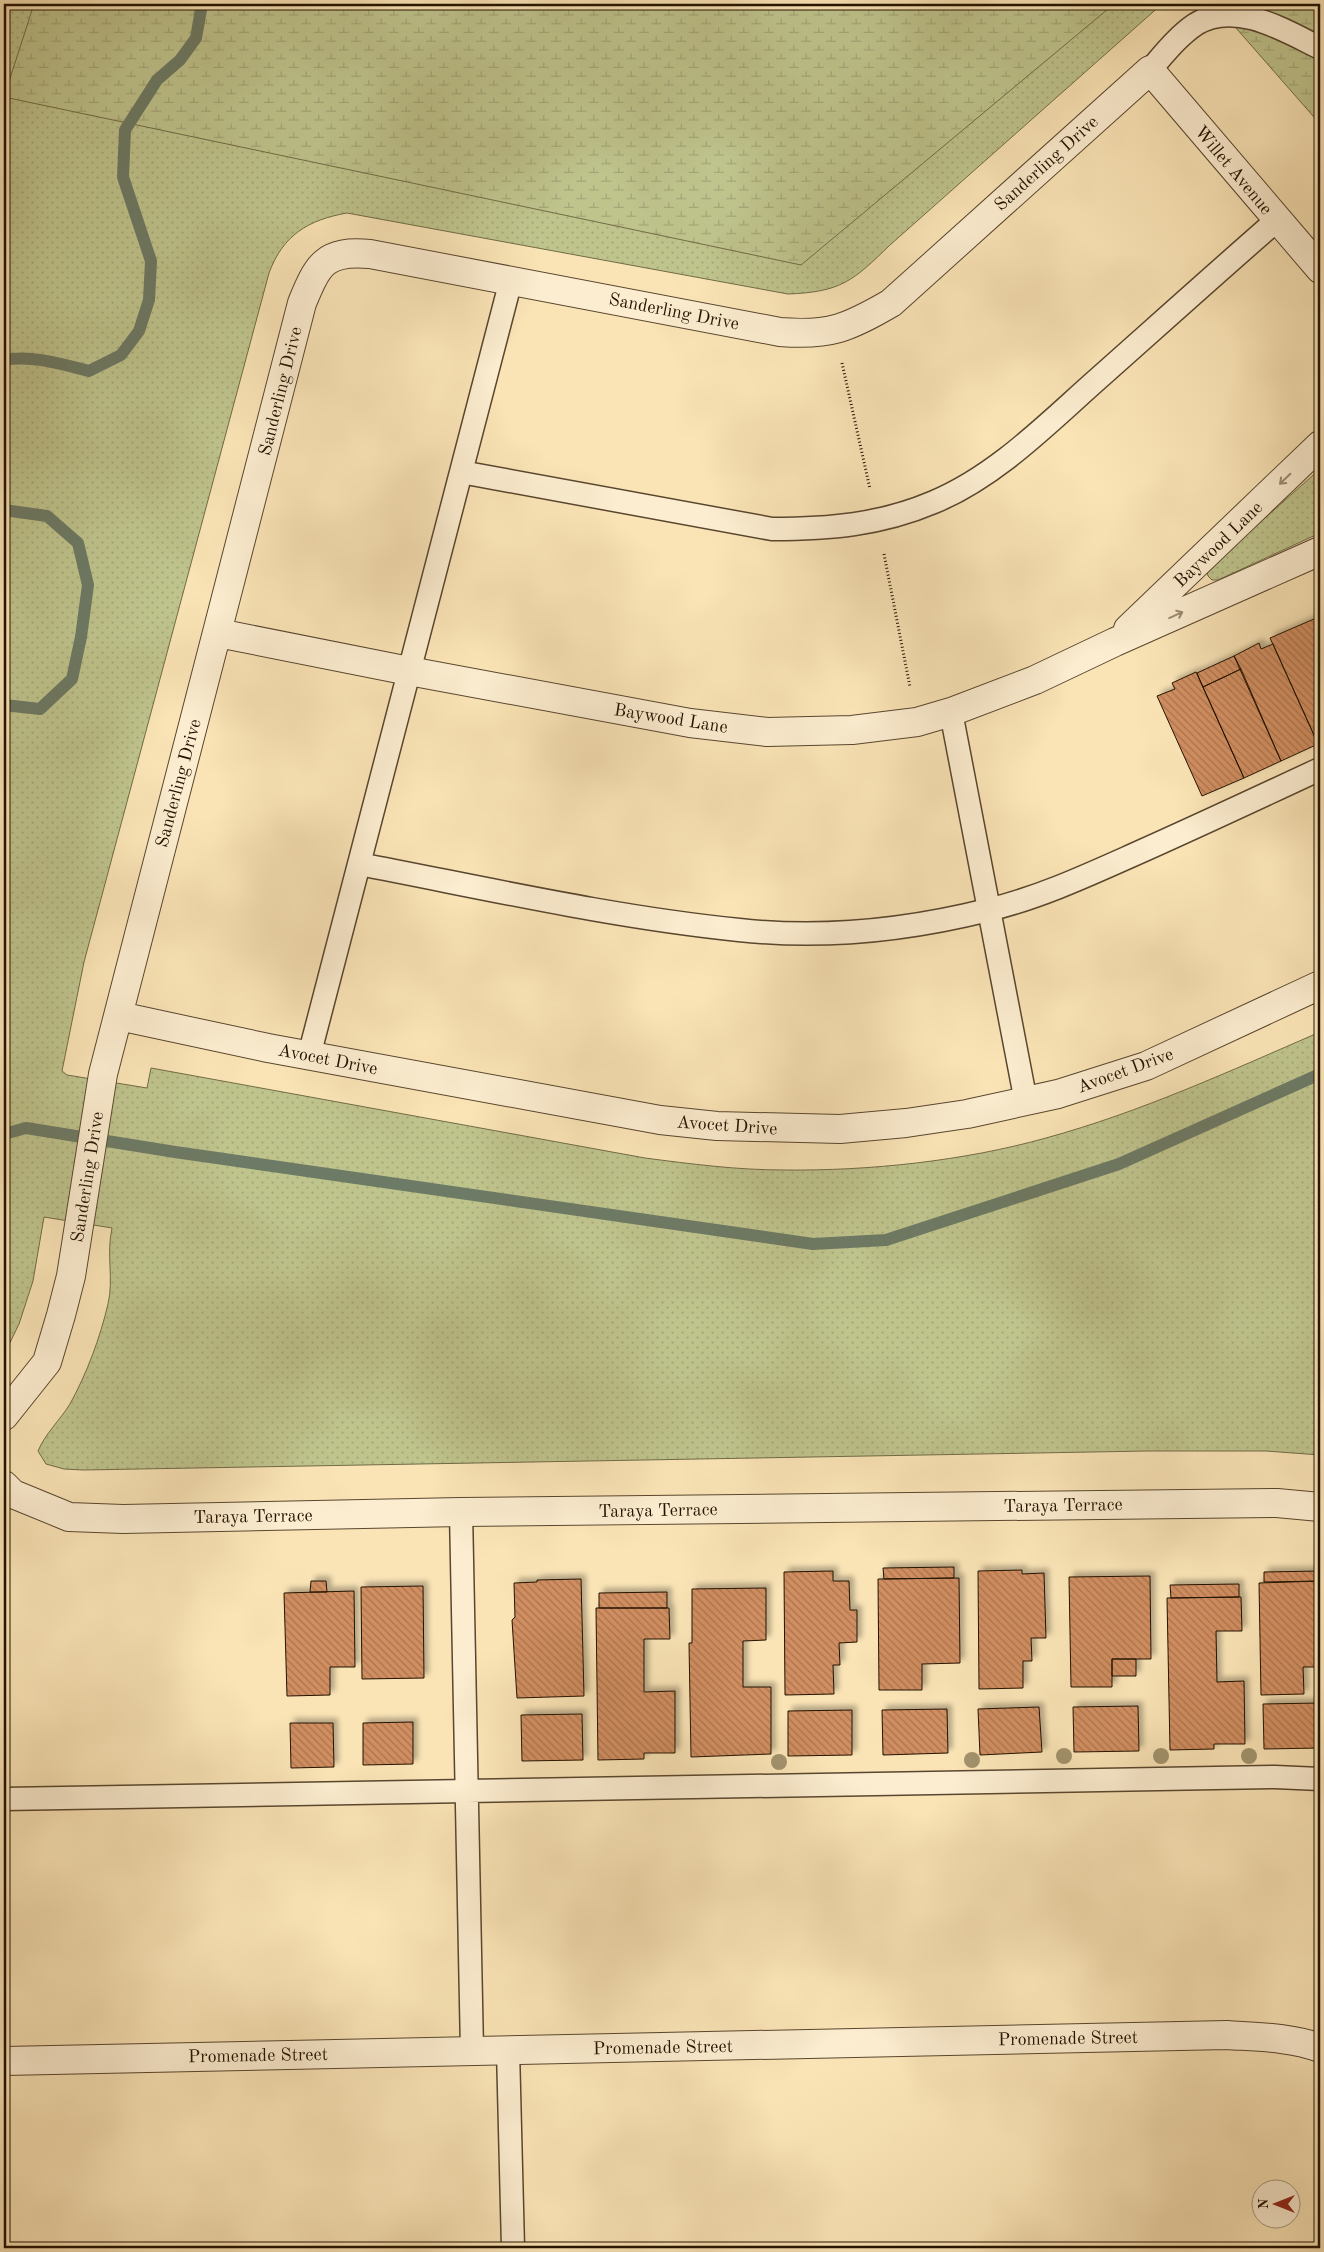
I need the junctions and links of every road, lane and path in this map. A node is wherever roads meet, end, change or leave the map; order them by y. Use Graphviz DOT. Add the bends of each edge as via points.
graph roads {
  1 [pos="1320,48"];
  2 [pos="1150,70"];
  3 [pos="1277,220"];
  4 [pos="1320,269"];
  5 [pos="511,280"];
  6 [pos="1320,445"];
  7 [pos="461,472"];
  8 [pos="1320,551"];
  9 [pos="218,633"];
  10 [pos="1115,642"];
  11 [pos="409,671"];
  12 [pos="951,712"];
  13 [pos="1320,769"];
  14 [pos="358,864"];
  15 [pos="990,910"];
  16 [pos="1320,985"];
  17 [pos="119,1016"];
  18 [pos="309,1056"];
  19 [pos="1026,1102"];
  20 [pos="4,1416"];
  21 [pos="4,1485"];
  22 [pos="1320,1507"];
  23 [pos="461,1512"];
  24 [pos="1320,1779"];
  25 [pos="466,1790"];
  26 [pos="4,1799"];
  27 [pos="1320,2048"];
  28 [pos="508,2050"];
  29 [pos="472,2051"];
  30 [pos="4,2061"];
  31 [pos="513,2248"];
  1 -- 2 [label="lane" via="1240,13 1218,15 1198,22"];
  2 -- 3 [label="street, Willet Avenue"];
  2 -- 5 [label="street, Sanderling Drive" via="891,303 835,330 808,334 780,332"];
  3 -- 4 [label="street, Willet Avenue"];
  3 -- 7 [label="lane" via="991,471 935,502 877,521 822,529 772,528"];
  5 -- 7 [label="lane"];
  5 -- 9 [label="street, Sanderling Drive" via="370,254 348,252 327,259 313,276 302,302"];
  6 -- 10 [label="street, Baywood Lane, one-way"];
  7 -- 11 [label="lane"];
  10 -- 8 [label="street, Baywood Lane, one-way"];
  9 -- 11 [label="street, Baywood Lane"];
  9 -- 17 [label="street, Sanderling Drive"];
  10 -- 12 [label="street, Baywood Lane" via="1035,680"];
  11 -- 12 [label="street, Baywood Lane" via="690,723 767,732 852,730 917,722"];
  11 -- 14 [label="lane"];
  12 -- 15 [label="lane"];
  13 -- 15 [label="lane" via="1078,880"];
  14 -- 15 [label="lane" via="631,915 741,931 854,932"];
  14 -- 18 [label="lane"];
  15 -- 19 [label="lane"];
  16 -- 19 [label="street, Avocet Drive" via="1146,1066"];
  17 -- 18 [label="street, Avocet Drive"];
  17 -- 20 [label="street, Sanderling Drive" via="103,1074 71,1276 46,1362"];
  18 -- 19 [label="street, Avocet Drive" via="650,1118 717,1126 840,1129 924,1121"];
  21 -- 23 [label="street, Taraya Terrace" via="13,1494 69,1517 124,1519"];
  22 -- 23 [label="street, Taraya Terrace" via="1277,1503"];
  23 -- 25 [label="lane"];
  24 -- 25 [label="lane" via="1274,1776"];
  25 -- 26 [label="lane"];
  25 -- 29 [label="lane"];
  27 -- 28 [label="street, Promenade Street" via="1276,2039 1227,2035"];
  28 -- 29 [label="street, Promenade Street"];
  28 -- 31 [label="lane"];
  29 -- 30 [label="street, Promenade Street"];
}
